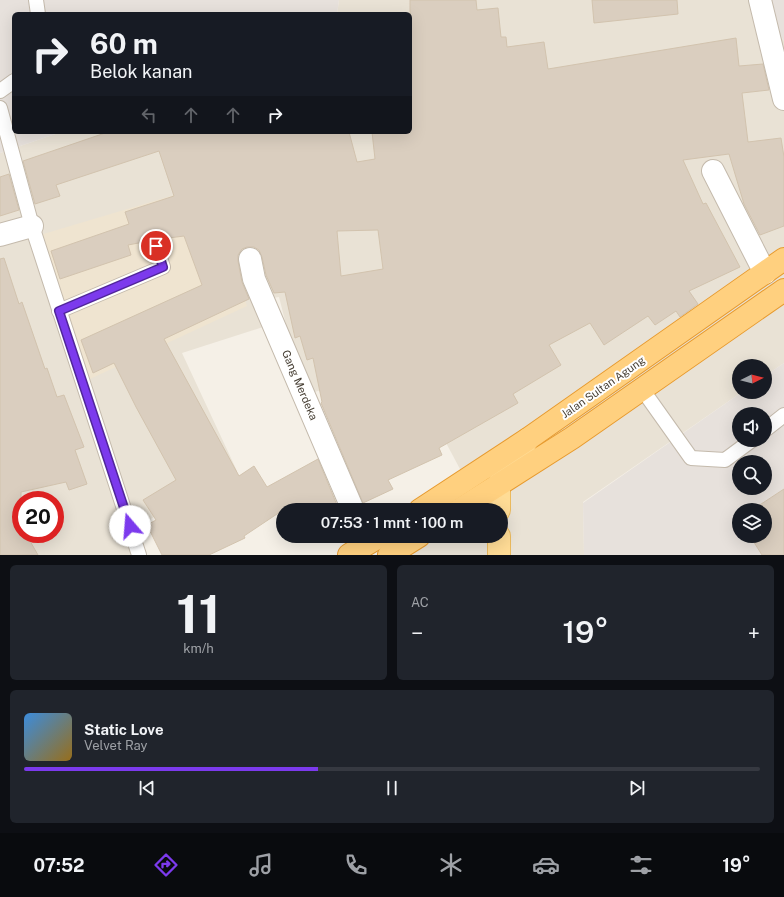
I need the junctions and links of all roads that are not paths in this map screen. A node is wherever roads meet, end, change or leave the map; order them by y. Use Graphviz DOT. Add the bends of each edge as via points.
graph roads {
  1 [pos="36,0"];
  2 [pos="760,0"];
  3 [pos="38,12"];
  4 [pos="12,82"];
  5 [pos="0,91"];
  6 [pos="784,99"];
  7 [pos="0,108"];
  8 [pos="713,171"];
  9 [pos="32,226"];
  10 [pos="0,235"];
  11 [pos="156,246"];
  12 [pos="250,259"];
  13 [pos="784,259"];
  14 [pos="766,273"];
  15 [pos="784,290"];
  16 [pos="59,311"];
  17 [pos="642,389"];
  18 [pos="784,415"];
  19 [pos="772,424"];
  20 [pos="528,439"];
  21 [pos="743,447"];
  22 [pos="499,483"];
  23 [pos="350,503"];
  24 [pos="431,503"];
  25 [pos="469,503"];
  26 [pos="499,503"];
  27 [pos="365,543"];
  28 [pos="408,543"];
  29 [pos="499,543"];
  30 [pos="139,555"];
  31 [pos="349,555"];
  32 [pos="389,555"];
  33 [pos="499,555"];
  1 -- 3 [label="lane"];
  2 -- 6 [label="street"];
  4 -- 5 [label="lane"];
  7 -- 9 [label="lane"];
  8 -- 14 [label="street"];
  9 -- 10 [label="street"];
  9 -- 16 [label="lane"];
  11 -- 16 [label="lane" via="163,267"];
  12 -- 23 [label="street, Gang Merdeka" via="254,278"];
  13 -- 14 [label="highway, Jalan Sultan Agung"];
  14 -- 20 [label="highway, Jalan Sultan Agung"];
  15 -- 17 [label="highway"];
  16 -- 30 [label="lane"];
  17 -- 21 [label="lane" via="691,458 725,460"];
  17 -- 22 [label="highway" via="572,438"];
  18 -- 19 [label="lane"];
  20 -- 22 [label="main road"];
  20 -- 24 [label="highway, Jalan Sultan Agung"];
  22 -- 25 [label="highway"];
  22 -- 26 [label="main road"];
  27 -- 31 [label="highway"];
  28 -- 32 [label="highway"];
  29 -- 33 [label="main road"];
}
